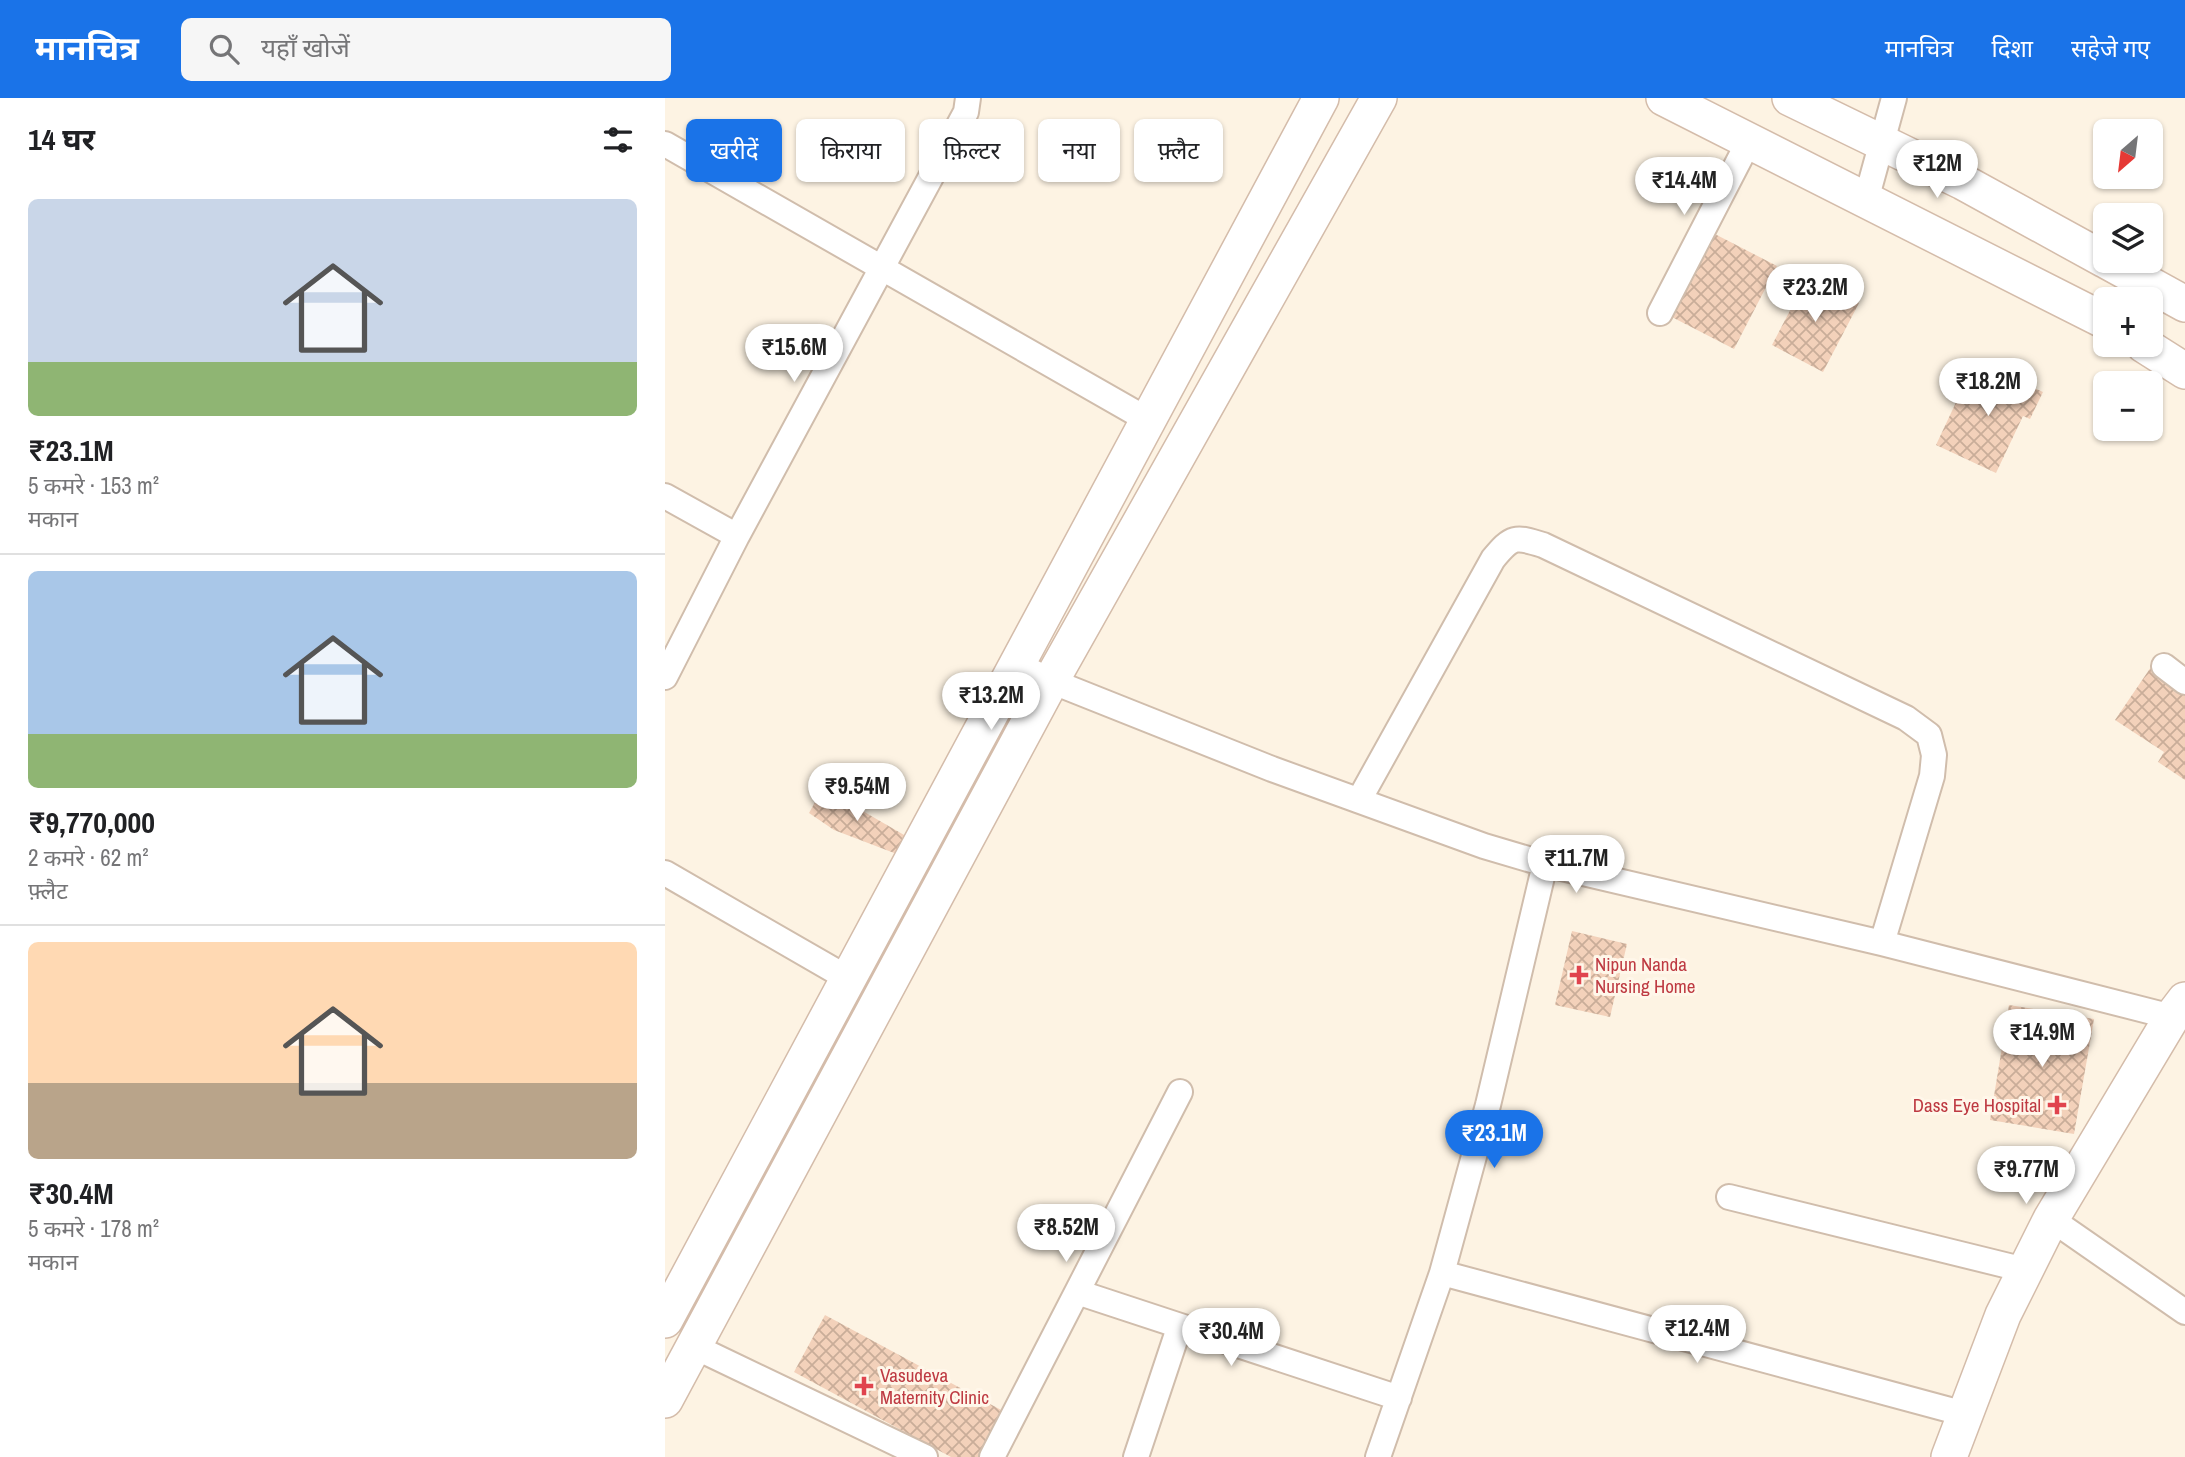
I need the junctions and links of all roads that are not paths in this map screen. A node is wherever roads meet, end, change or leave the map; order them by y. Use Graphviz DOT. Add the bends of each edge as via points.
graph roads {
  1 [pos="968,98"];
  2 [pos="1321,98"];
  3 [pos="1379,98"];
  4 [pos="1664,98"];
  5 [pos="1790,98"];
  6 [pos="1894,98"];
  7 [pos="1749,141"];
  8 [pos="1881,142"];
  9 [pos="665,144"];
  10 [pos="1866,200"];
  11 [pos="2093,253"];
  12 [pos="884,268"];
  13 [pos="2129,273"];
  14 [pos="2185,304"];
  15 [pos="1660,313"];
  16 [pos="2093,315"];
  17 [pos="2163,357"];
  18 [pos="2185,371"];
  19 [pos="1148,420"];
  20 [pos="665,496"];
  21 [pos="737,536"];
  22 [pos="1017,664"];
  23 [pos="2164,666"];
  24 [pos="665,677"];
  25 [pos="1051,681"];
  26 [pos="2185,682"];
  27 [pos="1359,800"];
  28 [pos="1545,864"];
  29 [pos="665,873"];
  30 [pos="1882,943"];
  31 [pos="849,978"];
  32 [pos="2178,1008"];
  33 [pos="1180,1092"];
  34 [pos="1729,1197"];
  35 [pos="2051,1219"];
  36 [pos="2025,1270"];
  37 [pos="1442,1273"];
  38 [pos="1077,1292"];
  39 [pos="2185,1312"];
  40 [pos="665,1320"];
  41 [pos="1179,1328"];
  42 [pos="693,1346"];
  43 [pos="1399,1398"];
  44 [pos="665,1400"];
  45 [pos="1965,1414"];
  46 [pos="925,1457"];
  47 [pos="992,1457"];
  48 [pos="1136,1457"];
  49 [pos="1378,1457"];
  50 [pos="1949,1457"];
  1 -- 12 [label="street" via="966,112"];
  2 -- 19 [label="street"];
  3 -- 25 [label="street"];
  4 -- 7 [label="street"];
  5 -- 8 [label="street"];
  6 -- 8 [label="street"];
  7 -- 10 [label="street"];
  7 -- 15 [label="street"];
  8 -- 10 [label="street"];
  8 -- 11 [label="street"];
  9 -- 12 [label="street"];
  10 -- 16 [label="street"];
  12 -- 19 [label="street"];
  12 -- 21 [label="street"];
  13 -- 14 [label="street"];
  17 -- 18 [label="street"];
  19 -- 22 [label="street"];
  20 -- 21 [label="street"];
  21 -- 24 [label="street"];
  22 -- 25 [label="street"];
  22 -- 31 [label="street"];
  23 -- 26 [label="street"];
  25 -- 27 [label="street"];
  25 -- 42 [label="street"];
  27 -- 28 [label="street"];
  27 -- 30 [label="street" via="1493,559 1506,544 1521,538 1906,718 1930,735 1934,755 1931,776"];
  28 -- 30 [label="street"];
  28 -- 37 [label="street" via="1488,1105"];
  29 -- 31 [label="street"];
  30 -- 32 [label="street"];
  31 -- 40 [label="street"];
  32 -- 35 [label="street"];
  33 -- 38 [label="street"];
  34 -- 36 [label="street"];
  35 -- 36 [label="street"];
  35 -- 39 [label="street"];
  36 -- 45 [label="street"];
  37 -- 43 [label="street"];
  37 -- 45 [label="street"];
  38 -- 41 [label="street"];
  38 -- 47 [label="street"];
  41 -- 43 [label="street"];
  41 -- 48 [label="street"];
  42 -- 44 [label="street"];
  42 -- 46 [label="street"];
  43 -- 49 [label="street"];
  45 -- 50 [label="street"];
}
